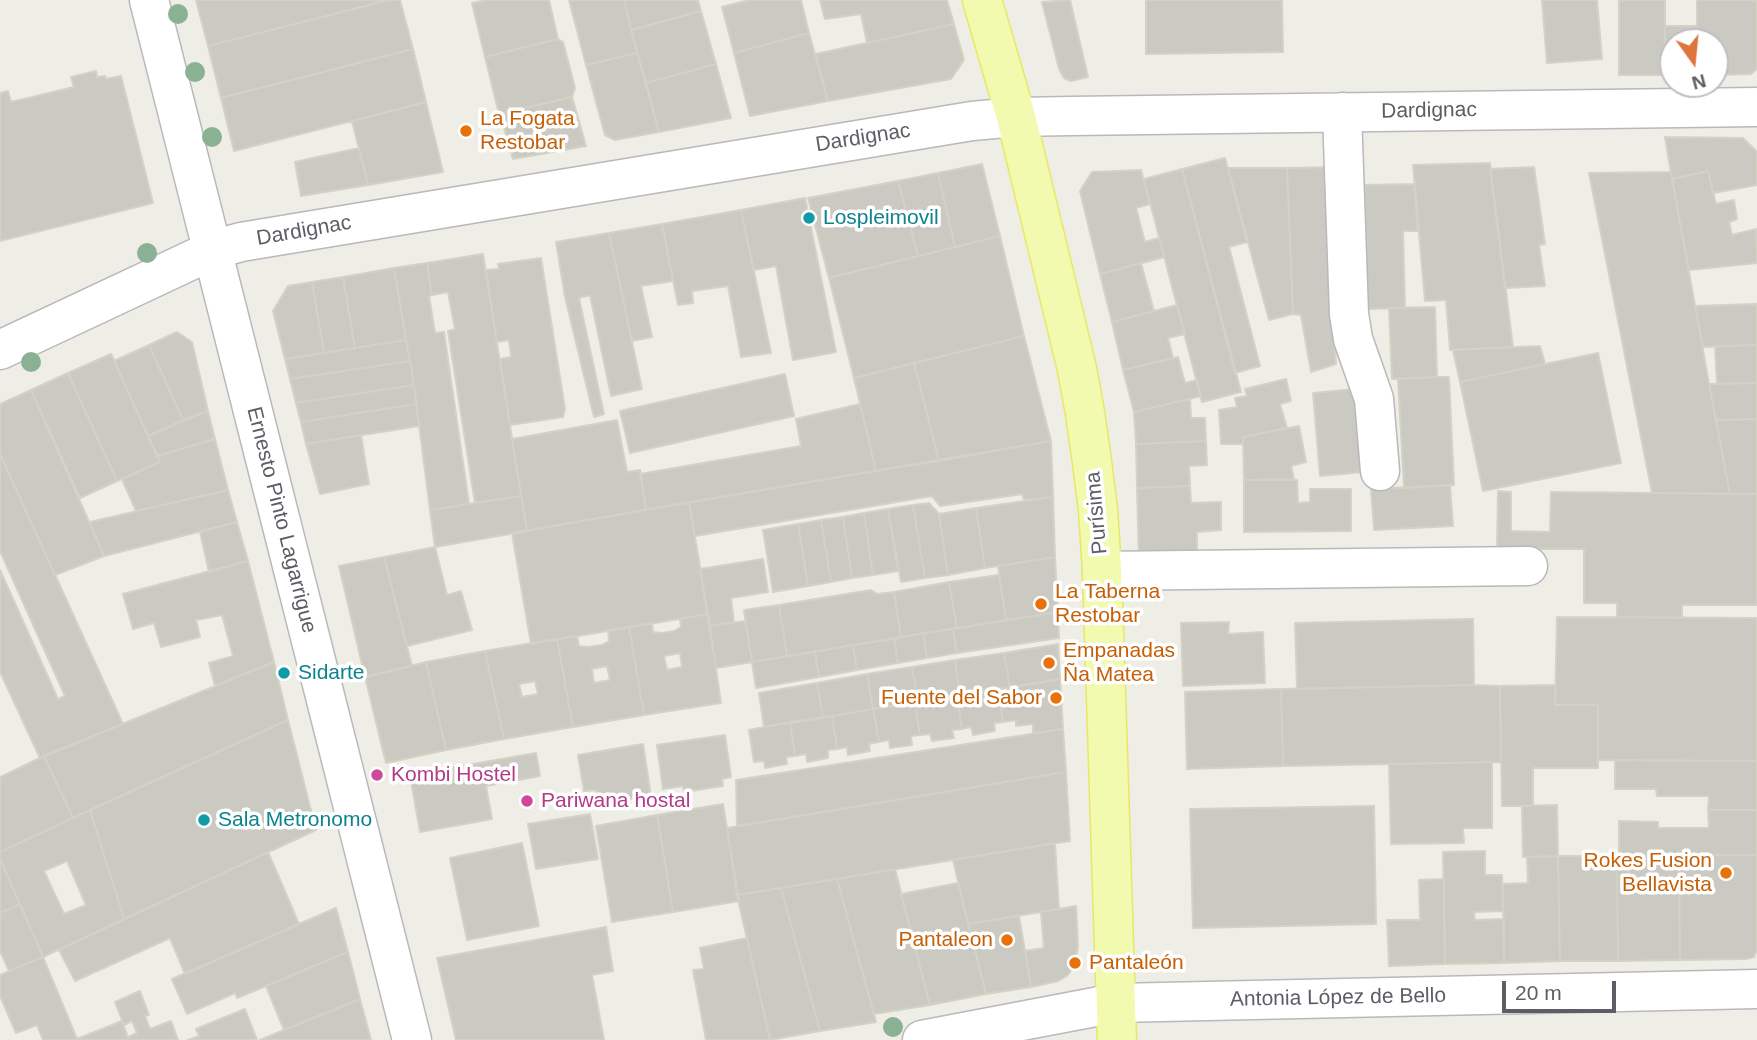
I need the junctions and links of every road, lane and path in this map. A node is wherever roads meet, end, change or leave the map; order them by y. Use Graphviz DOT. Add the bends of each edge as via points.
graph roads {
  1 [pos="149,0"];
  2 [pos="982,0"];
  3 [pos="1757,107"];
  4 [pos="1342,113"];
  5 [pos="1016,117"];
  6 [pos="213,250"];
  7 [pos="0,351"];
  8 [pos="1380,471"];
  9 [pos="1528,566"];
  10 [pos="1102,571"];
  11 [pos="1757,989"];
  12 [pos="1116,1021"];
  13 [pos="412,1040"];
  14 [pos="922,1040"];
  1 -- 6 [label="street, Ernesto Pinto Lagarrigue"];
  2 -- 5 [label="main road, Purísima"];
  3 -- 4 [label="street, Dardignac"];
  4 -- 5 [label="street, Dardignac"];
  4 -- 8 [label="street" via="1349,314 1374,399"];
  5 -- 6 [label="street, Dardignac" via="941,125 280,234"];
  5 -- 10 [label="main road, Purísima" via="1077,369 1098,510"];
  6 -- 7 [label="street, Dardignac"];
  6 -- 13 [label="street, Ernesto Pinto Lagarrigue"];
  9 -- 10 [label="street"];
  10 -- 12 [label="main road, Purísima"];
  11 -- 12 [label="street, Antonia López de Bello"];
  12 -- 14 [label="street, Antonia López de Bello"];
}
